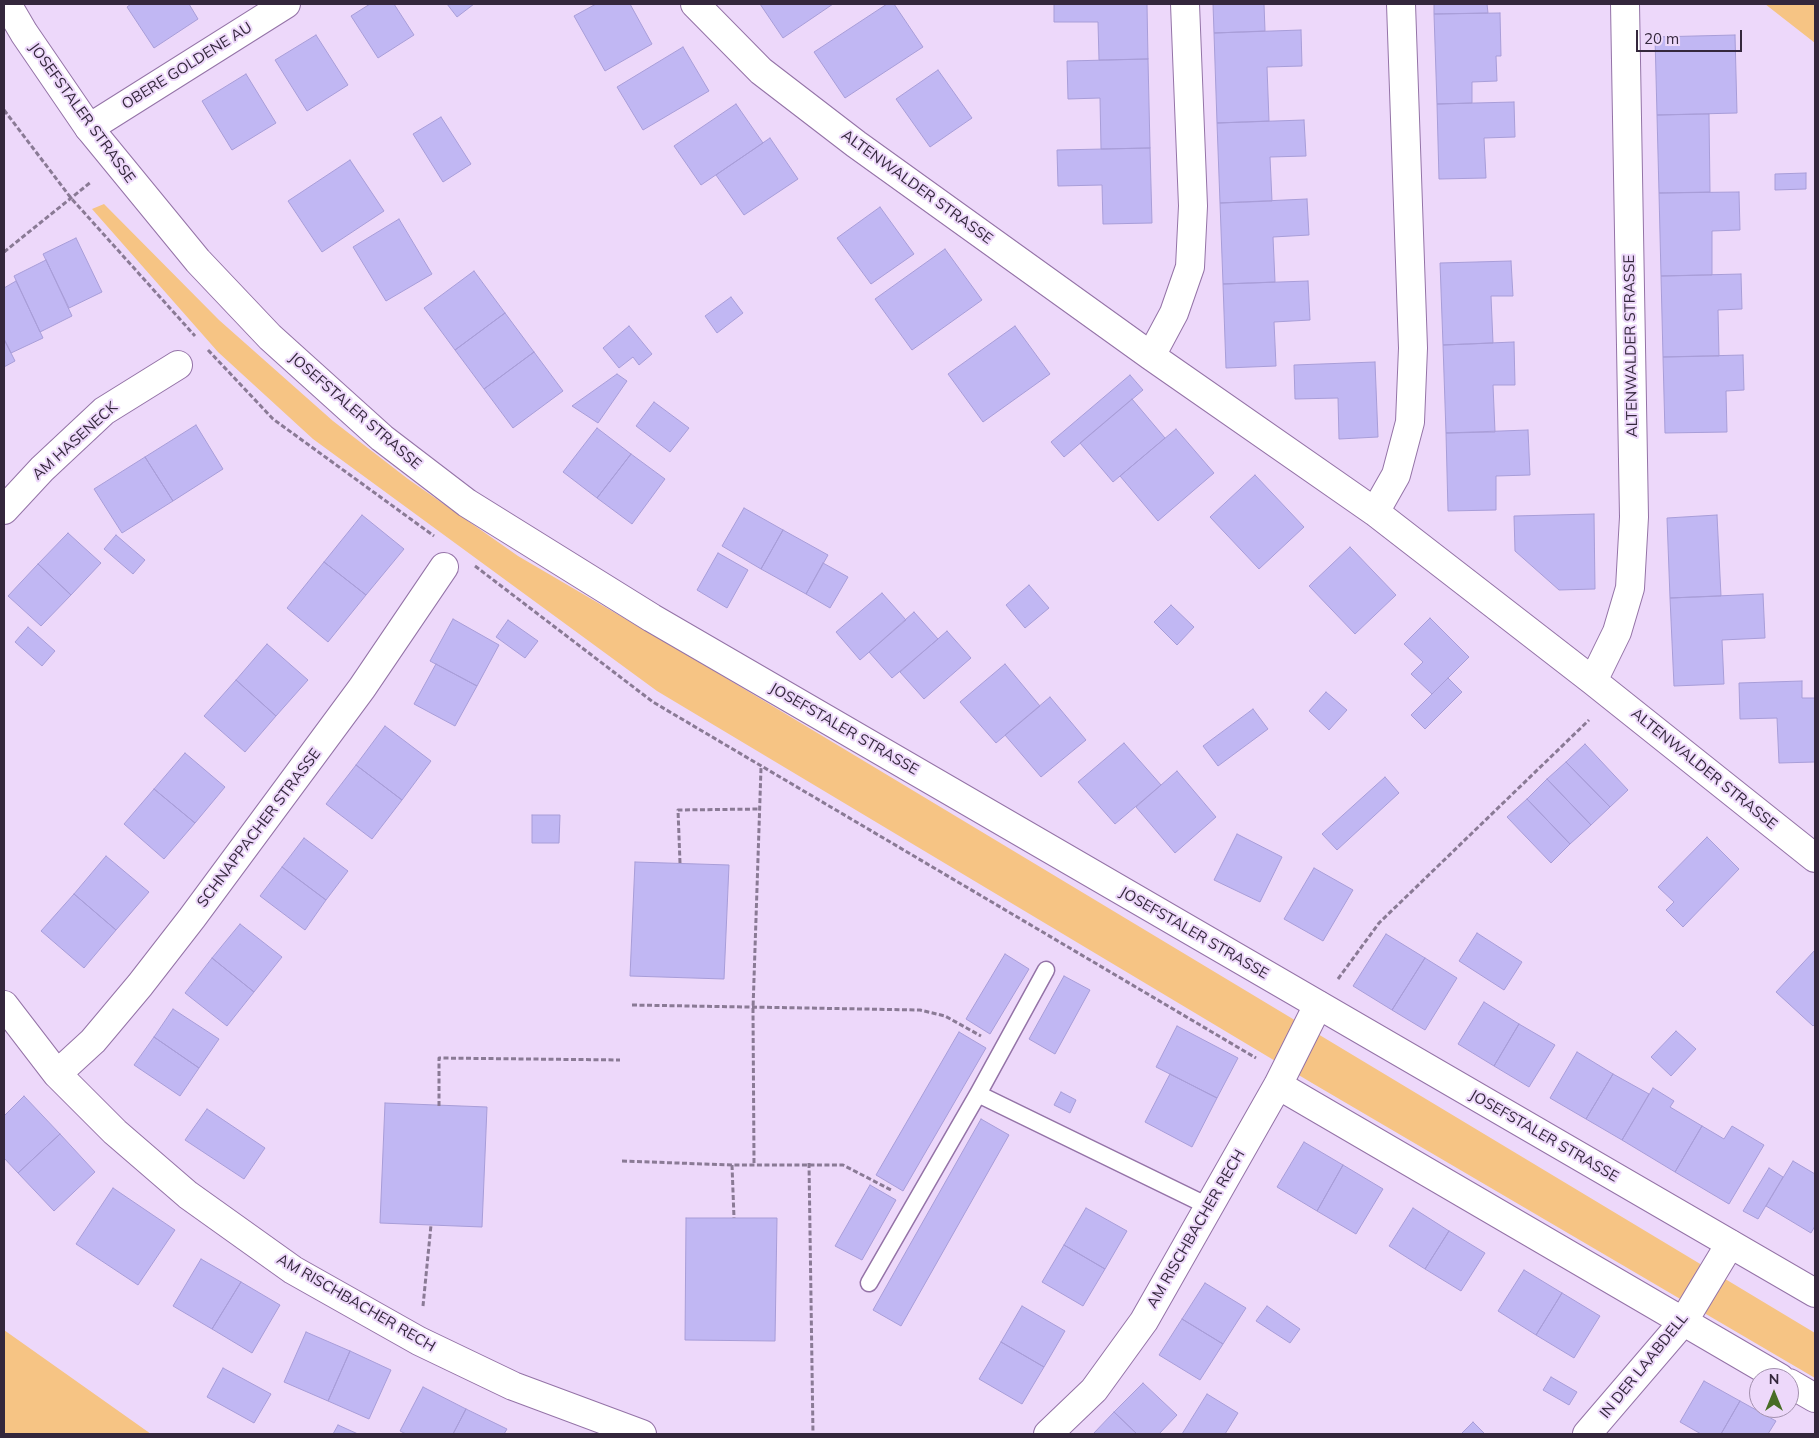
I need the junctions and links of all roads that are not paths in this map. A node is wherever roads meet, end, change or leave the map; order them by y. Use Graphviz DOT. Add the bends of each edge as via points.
graph roads {
  1 [pos="7,4"];
  2 [pos="286,4"];
  3 [pos="695,4"];
  4 [pos="1185,4"];
  5 [pos="1401,4"];
  6 [pos="1625,4"];
  7 [pos="89,128"];
  8 [pos="1151,356"];
  9 [pos="178,365"];
  10 [pos="4,510"];
  11 [pos="1375,512"];
  12 [pos="444,567"];
  13 [pos="1603,689"];
  14 [pos="1815,858"];
  15 [pos="1046,970"];
  16 [pos="4,1005"];
  17 [pos="1318,1005"];
  18 [pos="57,1074"];
  19 [pos="1281,1080"];
  20 [pos="978,1094"];
  21 [pos="1210,1207"];
  22 [pos="1730,1244"];
  23 [pos="869,1283"];
  24 [pos="1815,1294"];
  25 [pos="1683,1322"];
  26 [pos="1763,1368"];
  27 [pos="1799,1389"];
  28 [pos="1815,1398"];
  29 [pos="642,1434"];
  30 [pos="1048,1434"];
  31 [pos="1587,1434"];
  1 -- 7 [label="street, JOSEFSTALER STRASSE"];
  2 -- 7 [label="street, OBERE GOLDENE AU"];
  3 -- 8 [label="street, ALTENWALDER STRASSE" via="761,71 856,144"];
  4 -- 8 [label="street" via="1193,206 1190,267 1174,313"];
  5 -- 11 [label="street" via="1413,348 1410,422 1396,475"];
  6 -- 13 [label="street, ALTENWALDER STRASSE" via="1634,517 1630,588"];
  7 -- 17 [label="street, JOSEFSTALER STRASSE" via="198,261 270,337 382,438 467,503 652,618"];
  8 -- 11 [label="street, ALTENWALDER STRASSE"];
  9 -- 10 [label="street, AM HASENECK" via="104,412 42,469"];
  11 -- 13 [label="street, ALTENWALDER STRASSE"];
  12 -- 18 [label="street, SCHNAPPACHER STRASSE" via="362,688 192,918 93,1041"];
  13 -- 14 [label="street, ALTENWALDER STRASSE"];
  15 -- 20 [label="lane"];
  16 -- 18 [label="street, AM RISCHBACHER RECH"];
  17 -- 19 [label="street, AM RISCHBACHER RECH"];
  17 -- 22 [label="street, JOSEFSTALER STRASSE"];
  18 -- 29 [label="street, AM RISCHBACHER RECH" via="115,1132 188,1195 293,1270 419,1341 513,1386"];
  19 -- 21 [label="street, AM RISCHBACHER RECH"];
  19 -- 25 [label="street"];
  20 -- 21 [label="lane"];
  20 -- 23 [label="lane"];
  21 -- 30 [label="street, AM RISCHBACHER RECH" via="1144,1321 1094,1390"];
  22 -- 24 [label="street, JOSEFSTALER STRASSE"];
  22 -- 25 [label="street, IN DER LAABDELL"];
  25 -- 26 [label="street"];
  25 -- 31 [label="street, IN DER LAABDELL"];
  27 -- 28 [label="street"];
}
